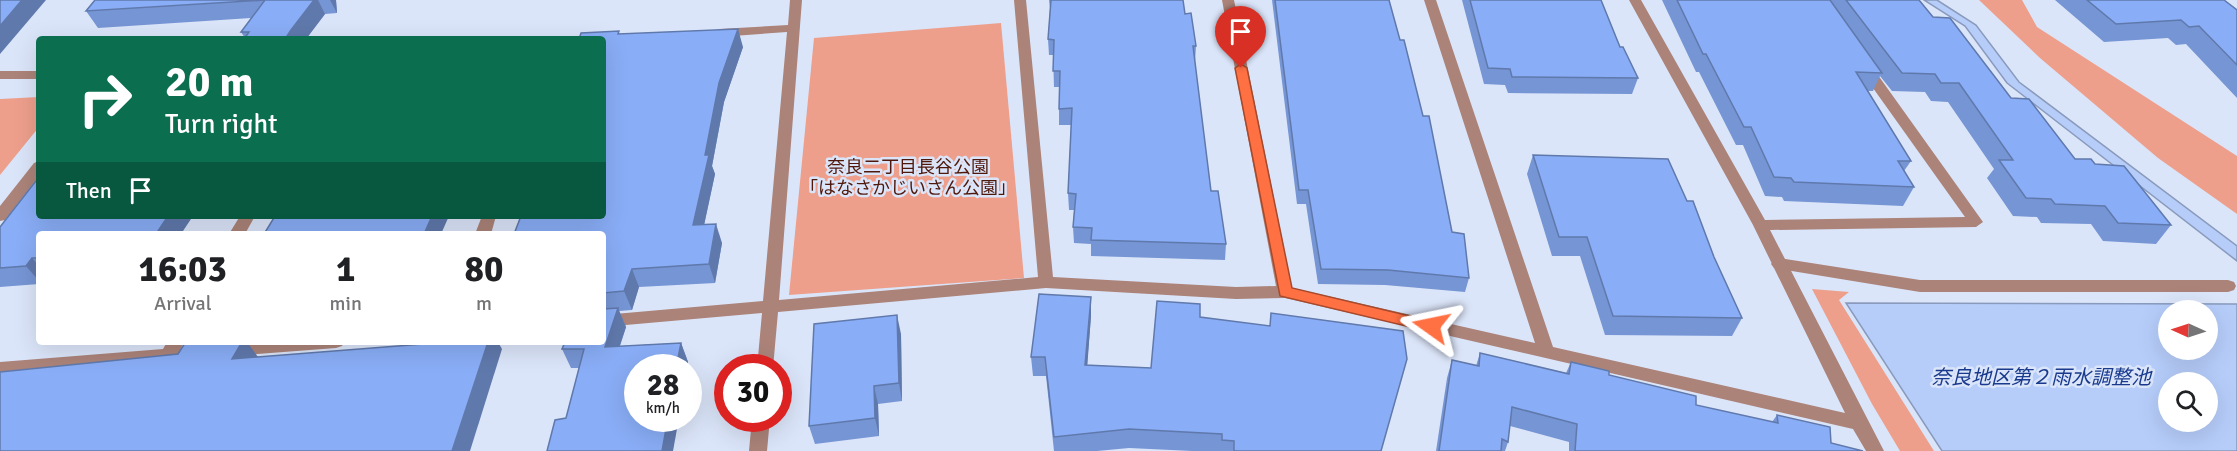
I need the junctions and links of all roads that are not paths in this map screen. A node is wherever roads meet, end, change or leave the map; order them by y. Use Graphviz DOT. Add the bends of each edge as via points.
graph roads {
  1 [pos="796,0"];
  2 [pos="1020,0"];
  3 [pos="1228,0"];
  4 [pos="1430,0"];
  5 [pos="1635,0"];
  6 [pos="794,28"];
  7 [pos="710,33"];
  8 [pos="1858,58"];
  9 [pos="0,75"];
  10 [pos="36,75"];
  11 [pos="36,170"];
  12 [pos="0,216"];
  13 [pos="1760,225"];
  14 [pos="1779,264"];
  15 [pos="1046,282"];
  16 [pos="2228,286"];
  17 [pos="1285,292"];
  18 [pos="770,307"];
  19 [pos="606,321"];
  20 [pos="299,345"];
  21 [pos="172,349"];
  22 [pos="1546,351"];
  23 [pos="213,352"];
  24 [pos="191,354"];
  25 [pos="766,354"];
  26 [pos="0,369"];
  27 [pos="1859,423"];
  28 [pos="760,432"];
  29 [pos="758,451"];
  30 [pos="1875,451"];
  1 -- 6 [label="street"];
  2 -- 15 [label="street"];
  3 -- 17 [label="street"];
  4 -- 22 [label="street"];
  5 -- 13 [label="street"];
  6 -- 7 [label="street"];
  6 -- 18 [label="street"];
  8 -- 13 [label="street" via="1976,222"];
  9 -- 10 [label="street"];
  11 -- 12 [label="street"];
  13 -- 14 [label="street"];
  14 -- 16 [label="street" via="1920,286"];
  14 -- 27 [label="street"];
  15 -- 17 [label="street" via="1236,293"];
  15 -- 18 [label="street"];
  17 -- 22 [label="street"];
  18 -- 19 [label="street"];
  18 -- 25 [label="street"];
  20 -- 23 [label="street"];
  21 -- 24 [label="street"];
  21 -- 26 [label="street"];
  22 -- 27 [label="street"];
  27 -- 30 [label="street"];
  28 -- 29 [label="street"];
}
